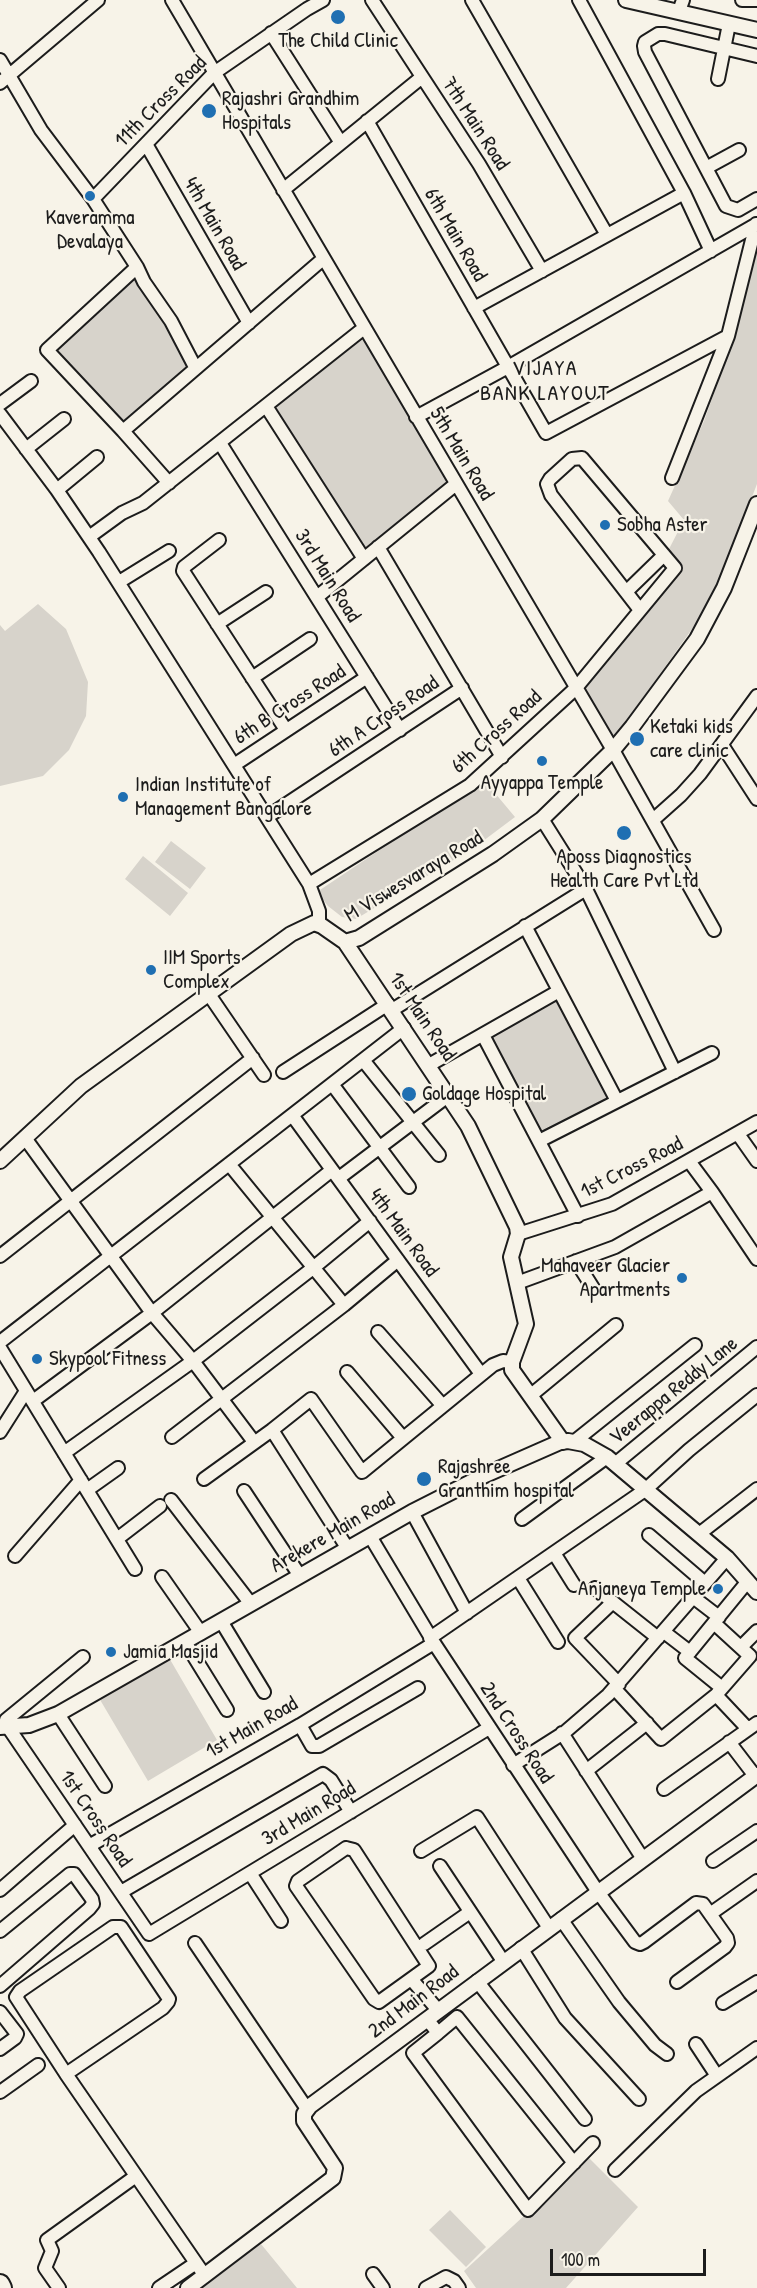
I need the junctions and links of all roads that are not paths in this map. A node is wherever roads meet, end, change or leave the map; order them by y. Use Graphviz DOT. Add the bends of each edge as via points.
graph roads {
  1 [pos="98,0"];
  2 [pos="172,0"];
  3 [pos="323,0"];
  4 [pos="372,0"];
  5 [pos="472,0"];
  6 [pos="579,0"];
  7 [pos="626,0"];
  8 [pos="742,0"];
  9 [pos="757,0"];
  10 [pos="681,6"];
  11 [pos="729,24"];
  12 [pos="757,30"];
  13 [pos="272,33"];
  14 [pos="724,48"];
  15 [pos="757,56"];
  16 [pos="0,60"];
  17 [pos="214,73"];
  18 [pos="422,77"];
  19 [pos="4,79"];
  20 [pos="717,79"];
  21 [pos="367,122"];
  22 [pos="341,143"];
  23 [pos="146,144"];
  24 [pos="739,150"];
  25 [pos="706,168"];
  26 [pos="283,190"];
  27 [pos="684,193"];
  28 [pos="93,199"];
  29 [pos="757,199"];
  30 [pos="757,224"];
  31 [pos="607,235"];
  32 [pos="711,251"];
  33 [pos="323,259"];
  34 [pos="137,267"];
  35 [pos="542,271"];
  36 [pos="474,308"];
  37 [pos="249,323"];
  38 [pos="364,328"];
  39 [pos="728,336"];
  40 [pos="195,367"];
  41 [pos="508,367"];
  42 [pos="31,381"];
  43 [pos="0,404"];
  44 [pos="266,406"];
  45 [pos="0,414"];
  46 [pos="417,417"];
  47 [pos="64,419"];
  48 [pos="123,431"];
  49 [pos="220,442"];
  50 [pos="26,449"];
  51 [pos="97,457"];
  52 [pos="672,478"];
  53 [pos="169,483"];
  54 [pos="456,484"];
  55 [pos="57,490"];
  56 [pos="757,504"];
  57 [pos="89,537"];
  58 [pos="219,540"];
  59 [pos="378,547"];
  60 [pos="169,551"];
  61 [pos="664,555"];
  62 [pos="364,559"];
  63 [pos="118,582"];
  64 [pos="266,592"];
  65 [pos="626,592"];
  66 [pos="317,597"];
  67 [pos="640,610"];
  68 [pos="218,624"];
  69 [pos="310,639"];
  70 [pos="367,677"];
  71 [pos="252,678"];
  72 [pos="462,688"];
  73 [pos="576,688"];
  74 [pos="757,696"];
  75 [pos="286,730"];
  76 [pos="400,730"];
  77 [pos="722,745"];
  78 [pos="613,750"];
  79 [pos="502,757"];
  80 [pos="234,765"];
  81 [pos="757,799"];
  82 [pos="267,817"];
  83 [pos="542,819"];
  84 [pos="652,820"];
  85 [pos="309,884"];
  86 [pos="586,889"];
  87 [pos="319,924"];
  88 [pos="525,926"];
  89 [pos="714,930"];
  90 [pos="345,942"];
  91 [pos="560,991"];
  92 [pos="208,993"];
  93 [pos="390,1007"];
  94 [pos="404,1028"];
  95 [pos="483,1035"];
  96 [pos="712,1053"];
  97 [pos="253,1058"];
  98 [pos="363,1060"];
  99 [pos="429,1065"];
  100 [pos="283,1072"];
  101 [pos="675,1072"];
  102 [pos="264,1075"];
  103 [pos="332,1084"];
  104 [pos="449,1095"];
  105 [pos="617,1101"];
  106 [pos="292,1115"];
  107 [pos="413,1122"];
  108 [pos="757,1122"];
  109 [pos="738,1134"];
  110 [pos="25,1138"];
  111 [pos="539,1141"];
  112 [pos="380,1147"];
  113 [pos="439,1155"];
  114 [pos="0,1161"];
  115 [pos="689,1161"];
  116 [pos="757,1161"];
  117 [pos="229,1164"];
  118 [pos="335,1174"];
  119 [pos="409,1187"];
  120 [pos="712,1192"];
  121 [pos="71,1202"];
  122 [pos="578,1216"];
  123 [pos="272,1218"];
  124 [pos="370,1221"];
  125 [pos="518,1234"];
  126 [pos="0,1256"];
  127 [pos="111,1256"];
  128 [pos="757,1259"];
  129 [pos="398,1260"];
  130 [pos="576,1261"];
  131 [pos="313,1268"];
  132 [pos="517,1283"];
  133 [pos="593,1288"];
  134 [pos="344,1305"];
  135 [pos="152,1313"];
  136 [pos="616,1325"];
  137 [pos="378,1332"];
  138 [pos="0,1342"];
  139 [pos="695,1346"];
  140 [pos="757,1347"];
  141 [pos="0,1348"];
  142 [pos="193,1361"];
  143 [pos="512,1362"];
  144 [pos="347,1372"];
  145 [pos="481,1374"];
  146 [pos="757,1395"];
  147 [pos="30,1396"];
  148 [pos="530,1396"];
  149 [pos="222,1400"];
  150 [pos="443,1406"];
  151 [pos="272,1430"];
  152 [pos="0,1431"];
  153 [pos="172,1437"];
  154 [pos="404,1438"];
  155 [pos="569,1441"];
  156 [pos="254,1442"];
  157 [pos="64,1453"];
  158 [pos="611,1461"];
  159 [pos="118,1468"];
  160 [pos="204,1479"];
  161 [pos="84,1485"];
  162 [pos="757,1489"];
  163 [pos="645,1490"];
  164 [pos="244,1491"];
  165 [pos="412,1512"];
  166 [pos="522,1520"];
  167 [pos="649,1534"];
  168 [pos="699,1534"];
  169 [pos="370,1536"];
  170 [pos="117,1539"];
  171 [pos="348,1549"];
  172 [pos="554,1553"];
  173 [pos="15,1556"];
  174 [pos="727,1558"];
  175 [pos="135,1569"];
  176 [pos="300,1576"];
  177 [pos="162,1577"];
  178 [pos="518,1578"];
  179 [pos="705,1583"];
  180 [pos="574,1585"];
  181 [pos="752,1586"];
  182 [pos="594,1588"];
  183 [pos="693,1597"];
  184 [pos="613,1602"];
  185 [pos="251,1604"];
  186 [pos="467,1613"];
  187 [pos="716,1620"];
  188 [pos="221,1621"];
  189 [pos="757,1631"];
  190 [pos="201,1633"];
  191 [pos="661,1635"];
  192 [pos="432,1641"];
  193 [pos="185,1642"];
  194 [pos="558,1642"];
  195 [pos="741,1647"];
  196 [pos="690,1652"];
  197 [pos="83,1657"];
  198 [pos="616,1686"];
  199 [pos="418,1688"];
  200 [pos="719,1691"];
  201 [pos="264,1692"];
  202 [pos="227,1710"];
  203 [pos="58,1714"];
  204 [pos="647,1723"];
  205 [pos="300,1725"];
  206 [pos="753,1726"];
  207 [pos="4,1727"];
  208 [pos="489,1728"];
  209 [pos="561,1733"];
  210 [pos="729,1742"];
  211 [pos="513,1765"];
  212 [pos="586,1771"];
  213 [pos="756,1776"];
  214 [pos="105,1786"];
  215 [pos="664,1789"];
  216 [pos="351,1812"];
  217 [pos="75,1825"];
  218 [pos="757,1831"];
  219 [pos="89,1846"];
  220 [pos="421,1851"];
  221 [pos="643,1859"];
  222 [pos="713,1861"];
  223 [pos="440,1866"];
  224 [pos="250,1873"];
  225 [pos="757,1881"];
  226 [pos="0,1890"];
  227 [pos="121,1892"];
  228 [pos="598,1892"];
  229 [pos="470,1912"];
  230 [pos="710,1914"];
  231 [pos="561,1919"];
  232 [pos="281,1921"];
  233 [pos="549,1928"];
  234 [pos="0,1931"];
  235 [pos="149,1934"];
  236 [pos="195,1943"];
  237 [pos="424,1944"];
  238 [pos="521,1948"];
  239 [pos="503,1961"];
  240 [pos="412,1980"];
  241 [pos="477,1981"];
  242 [pos="677,1982"];
  243 [pos="757,1982"];
  244 [pos="0,1986"];
  245 [pos="723,2003"];
  246 [pos="0,2012"];
  247 [pos="430,2016"];
  248 [pos="437,2034"];
  249 [pos="696,2044"];
  250 [pos="0,2049"];
  251 [pos="757,2049"];
  252 [pos="667,2054"];
  253 [pos="38,2065"];
  254 [pos="66,2074"];
  255 [pos="717,2076"];
  256 [pos="0,2092"];
  257 [pos="639,2099"];
  258 [pos="307,2109"];
  259 [pos="585,2119"];
  260 [pos="593,2143"];
  261 [pos="574,2163"];
  262 [pos="615,2170"];
  263 [pos="136,2176"];
  264 [pos="196,2263"];
  265 [pos="374,2274"];
  266 [pos="205,2276"];
  267 [pos="59,2288"];
  268 [pos="159,2288"];
  269 [pos="188,2288"];
  270 [pos="383,2288"];
  271 [pos="426,2288"];
  272 [pos="459,2288"];
  1 -- 19 [label="street"];
  2 -- 17 [label="street, 5th Main Road"];
  3 -- 13 [label="street, 11th Cross Road"];
  4 -- 18 [label="street, 7th Main Road"];
  5 -- 31 [label="street"];
  6 -- 27 [label="street"];
  7 -- 10 [label="street"];
  8 -- 9 [label="street"];
  10 -- 11 [label="street"];
  11 -- 12 [label="street"];
  11 -- 14 [label="street"];
  13 -- 17 [label="street, 11th Cross Road"];
  13 -- 22 [label="street"];
  14 -- 15 [label="street"];
  14 -- 20 [label="street"];
  14 -- 25 [label="street" via="665,34 658,34 644,46"];
  16 -- 19 [label="street"];
  17 -- 23 [label="street, 11th Cross Road"];
  17 -- 26 [label="street, 5th Main Road"];
  18 -- 21 [label="street"];
  18 -- 35 [label="street, 7th Main Road"];
  19 -- 28 [label="street"];
  21 -- 22 [label="street"];
  21 -- 36 [label="street, 6th Main Road"];
  22 -- 26 [label="street"];
  23 -- 28 [label="street, 11th Cross Road"];
  23 -- 37 [label="street, 4th Main Road"];
  24 -- 25 [label="street"];
  25 -- 29 [label="street" via="726,206 738,210"];
  26 -- 33 [label="street, 5th Main Road"];
  27 -- 31 [label="street"];
  27 -- 32 [label="street"];
  28 -- 34 [label="street"];
  30 -- 32 [label="street"];
  30 -- 39 [label="street"];
  31 -- 35 [label="street"];
  32 -- 41 [label="street"];
  33 -- 37 [label="street"];
  33 -- 38 [label="street, 5th Main Road"];
  34 -- 40 [label="street"];
  34 -- 48 [label="street" via="47,350"];
  35 -- 36 [label="street"];
  36 -- 41 [label="street, 6th Main Road"];
  37 -- 40 [label="street"];
  38 -- 44 [label="street"];
  38 -- 46 [label="street, 5th Main Road"];
  39 -- 41 [label="street, 6th Main Road" via="546,433"];
  39 -- 52 [label="street"];
  40 -- 48 [label="street"];
  41 -- 46 [label="street"];
  42 -- 43 [label="street"];
  44 -- 49 [label="street"];
  44 -- 62 [label="street"];
  45 -- 50 [label="street"];
  46 -- 54 [label="street, 5th Main Road"];
  47 -- 50 [label="street"];
  48 -- 53 [label="street"];
  49 -- 53 [label="street"];
  49 -- 66 [label="street, 3rd Main Road"];
  50 -- 55 [label="street"];
  51 -- 55 [label="street"];
  53 -- 57 [label="street"];
  54 -- 59 [label="street"];
  54 -- 73 [label="street, 5th Main Road"];
  55 -- 57 [label="street"];
  56 -- 78 [label="street, M Viswesvaraya Road" via="711,615 662,688"];
  57 -- 63 [label="street"];
  58 -- 68 [label="street" via="183,571"];
  59 -- 62 [label="street"];
  59 -- 72 [label="street"];
  60 -- 63 [label="street"];
  61 -- 65 [label="street"];
  61 -- 65 [label="street" via="582,458 572,459 550,479 547,484 551,495"];
  61 -- 67 [label="street, 6th Cross Road" via="675,568"];
  62 -- 66 [label="street"];
  63 -- 80 [label="street"];
  64 -- 68 [label="street"];
  65 -- 67 [label="street"];
  66 -- 70 [label="street, 3rd Main Road"];
  67 -- 73 [label="street, 6th Cross Road"];
  68 -- 71 [label="street"];
  69 -- 71 [label="street"];
  70 -- 75 [label="street, 6th B Cross Road"];
  70 -- 76 [label="street, 3rd Main Road"];
  71 -- 75 [label="street"];
  72 -- 76 [label="street, 6th A Cross Road"];
  72 -- 79 [label="street"];
  73 -- 78 [label="street, 5th Main Road"];
  73 -- 79 [label="street, 6th Cross Road"];
  74 -- 77 [label="street"];
  75 -- 80 [label="street, 6th B Cross Road"];
  76 -- 82 [label="street, 6th A Cross Road"];
  77 -- 81 [label="street"];
  77 -- 84 [label="street" via="688,787"];
  78 -- 83 [label="street, M Viswesvaraya Road"];
  78 -- 84 [label="street, 5th Main Road"];
  79 -- 85 [label="street, 6th Cross Road" via="470,785"];
  80 -- 82 [label="street"];
  82 -- 85 [label="street"];
  83 -- 86 [label="street"];
  83 -- 90 [label="street, M Viswesvaraya Road" via="359,938"];
  84 -- 89 [label="street, 5th Main Road"];
  85 -- 87 [label="street" via="319,911"];
  86 -- 88 [label="street"];
  86 -- 101 [label="street"];
  87 -- 90 [label="street, M Viswesvaraya Road"];
  87 -- 92 [label="street, M Viswesvaraya Road" via="310,924 291,934"];
  88 -- 91 [label="street"];
  88 -- 93 [label="street"];
  90 -- 93 [label="street, 1st Main Road"];
  91 -- 95 [label="street"];
  91 -- 105 [label="street"];
  92 -- 97 [label="street"];
  92 -- 110 [label="street, M Viswesvaraya Road" via="81,1086"];
  93 -- 94 [label="street, 1st Main Road"];
  93 -- 100 [label="street"];
  94 -- 98 [label="street"];
  94 -- 99 [label="street, 1st Main Road"];
  95 -- 99 [label="street"];
  95 -- 111 [label="street"];
  96 -- 101 [label="street"];
  97 -- 102 [label="street"];
  97 -- 121 [label="street"];
  98 -- 103 [label="street"];
  98 -- 107 [label="street"];
  99 -- 104 [label="street, 1st Main Road"];
  101 -- 105 [label="street"];
  103 -- 106 [label="street"];
  103 -- 112 [label="street"];
  104 -- 107 [label="street"];
  104 -- 125 [label="street, 1st Main Road" via="477,1142"];
  105 -- 111 [label="street"];
  106 -- 117 [label="street"];
  106 -- 118 [label="street, 4th Main Road"];
  107 -- 112 [label="street"];
  107 -- 113 [label="street"];
  108 -- 109 [label="street, 1st Cross Road"];
  109 -- 115 [label="street, 1st Cross Road"];
  109 -- 116 [label="street"];
  110 -- 114 [label="street, M Viswesvaraya Road"];
  110 -- 121 [label="street"];
  111 -- 122 [label="street"];
  112 -- 118 [label="street"];
  112 -- 119 [label="street"];
  115 -- 120 [label="street"];
  115 -- 122 [label="street, 1st Cross Road" via="622,1199"];
  117 -- 123 [label="street"];
  117 -- 127 [label="street"];
  118 -- 123 [label="street"];
  118 -- 124 [label="street, 4th Main Road"];
  120 -- 128 [label="street"];
  120 -- 130 [label="street" via="615,1247"];
  121 -- 126 [label="street"];
  121 -- 127 [label="street"];
  122 -- 125 [label="street, 1st Cross Road"];
  123 -- 131 [label="street"];
  123 -- 135 [label="street"];
  124 -- 129 [label="street, 4th Main Road"];
  124 -- 131 [label="street"];
  125 -- 132 [label="street" via="511,1257"];
  127 -- 135 [label="street"];
  127 -- 138 [label="street"];
  129 -- 134 [label="street"];
  129 -- 145 [label="street, 4th Main Road"];
  130 -- 132 [label="street"];
  130 -- 133 [label="street"];
  131 -- 134 [label="street"];
  131 -- 142 [label="street"];
  132 -- 143 [label="street" via="526,1324"];
  134 -- 149 [label="street"];
  135 -- 142 [label="street"];
  135 -- 147 [label="street"];
  136 -- 148 [label="street"];
  137 -- 150 [label="street"];
  139 -- 155 [label="street"];
  140 -- 158 [label="street, Veerappa Reddy Lane"];
  141 -- 147 [label="street"];
  142 -- 149 [label="street"];
  142 -- 157 [label="street"];
  143 -- 145 [label="street" via="498,1362"];
  143 -- 148 [label="street" via="514,1374"];
  144 -- 154 [label="street"];
  145 -- 150 [label="street"];
  146 -- 163 [label="street, 1st Main Road"];
  147 -- 152 [label="street"];
  147 -- 157 [label="street"];
  148 -- 155 [label="street"];
  149 -- 153 [label="street"];
  149 -- 156 [label="street"];
  150 -- 154 [label="street"];
  151 -- 154 [label="street" via="311,1399 362,1472"];
  151 -- 156 [label="street"];
  151 -- 171 [label="street"];
  155 -- 158 [label="street" via="591,1447"];
  155 -- 165 [label="street, Arekere Main Road" via="485,1475"];
  156 -- 160 [label="street"];
  157 -- 161 [label="street"];
  158 -- 163 [label="street"];
  158 -- 166 [label="street, Veerappa Reddy Lane"];
  159 -- 161 [label="street"];
  161 -- 170 [label="street"];
  161 -- 173 [label="street"];
  162 -- 168 [label="street"];
  163 -- 168 [label="street"];
  163 -- 172 [label="street, 1st Main Road"];
  164 -- 176 [label="street"];
  165 -- 169 [label="street, Arekere Main Road"];
  165 -- 186 [label="street"];
  167 -- 179 [label="street"];
  168 -- 174 [label="street"];
  169 -- 171 [label="street, Arekere Main Road"];
  169 -- 192 [label="street, 2nd Cross Road"];
  170 -- 175 [label="street"];
  170 -- 185 [label="street" via="166,1503"];
  171 -- 176 [label="street, Arekere Main Road"];
  172 -- 178 [label="street, 1st Main Road"];
  172 -- 180 [label="street"];
  174 -- 179 [label="street"];
  174 -- 181 [label="street"];
  176 -- 185 [label="street, Arekere Main Road"];
  177 -- 190 [label="street"];
  178 -- 186 [label="street, 1st Main Road"];
  178 -- 194 [label="street"];
  179 -- 183 [label="street"];
  181 -- 187 [label="street"];
  182 -- 184 [label="street"];
  183 -- 187 [label="street"];
  183 -- 191 [label="street"];
  184 -- 191 [label="street"];
  184 -- 198 [label="street" via="575,1638"];
  185 -- 188 [label="street, Arekere Main Road"];
  186 -- 192 [label="street, 1st Main Road"];
  187 -- 195 [label="street"];
  187 -- 196 [label="street"];
  188 -- 190 [label="street, Arekere Main Road"];
  188 -- 201 [label="street"];
  189 -- 195 [label="street"];
  190 -- 193 [label="street, Arekere Main Road"];
  191 -- 196 [label="street"];
  191 -- 198 [label="street"];
  192 -- 205 [label="street, 1st Main Road"];
  192 -- 208 [label="street, 2nd Cross Road"];
  193 -- 202 [label="street"];
  193 -- 203 [label="street, Arekere Main Road"];
  195 -- 200 [label="street" via="750,1656"];
  196 -- 200 [label="street" via="685,1658"];
  197 -- 207 [label="street" via="6,1720"];
  198 -- 204 [label="street"];
  198 -- 209 [label="street"];
  199 -- 205 [label="street" via="319,1746 312,1746"];
  200 -- 204 [label="street" via="661,1739"];
  200 -- 206 [label="street"];
  203 -- 207 [label="street, Arekere Main Road" via="29,1725"];
  203 -- 214 [label="street"];
  204 -- 212 [label="street"];
  205 -- 219 [label="street, 1st Main Road"];
  206 -- 210 [label="street"];
  207 -- 217 [label="street, 1st Cross Road"];
  208 -- 211 [label="street, 2nd Cross Road"];
  208 -- 216 [label="street, 3rd Main Road"];
  209 -- 211 [label="street"];
  209 -- 212 [label="street"];
  210 -- 213 [label="street"];
  210 -- 215 [label="street"];
  211 -- 228 [label="street, 2nd Cross Road"];
  212 -- 221 [label="street"];
  213 -- 221 [label="street, 2nd Main Road"];
  216 -- 224 [label="street, 3rd Main Road"];
  216 -- 227 [label="street" via="323,1774"];
  217 -- 219 [label="street, 1st Cross Road"];
  217 -- 226 [label="street"];
  218 -- 222 [label="street"];
  219 -- 227 [label="street, 1st Cross Road"];
  220 -- 233 [label="street" via="477,1817"];
  221 -- 228 [label="street, 2nd Main Road"];
  223 -- 229 [label="street"];
  224 -- 232 [label="street"];
  224 -- 235 [label="street, 3rd Main Road"];
  225 -- 230 [label="street"];
  227 -- 235 [label="street, 1st Cross Road"];
  228 -- 230 [label="street, 2nd Cross Road" via="640,1944 696,1903 703,1904"];
  228 -- 231 [label="street, 2nd Main Road"];
  229 -- 237 [label="street"];
  229 -- 239 [label="street"];
  230 -- 242 [label="street" via="729,1943"];
  231 -- 233 [label="street, 2nd Main Road"];
  231 -- 252 [label="street" via="619,2002 655,2046"];
  233 -- 238 [label="street, 2nd Main Road"];
  234 -- 244 [label="street" via="70,1874 74,1874 92,1899 89,1910"];
  236 -- 258 [label="street"];
  238 -- 239 [label="street, 2nd Main Road"];
  238 -- 257 [label="street" via="565,2018"];
  239 -- 241 [label="street, 2nd Main Road"];
  240 -- 240 [label="street" via="380,2002 375,2001 297,1889 298,1881 346,1848 354,1850 429,1964"];
  240 -- 247 [label="street"];
  241 -- 247 [label="street, 2nd Main Road"];
  241 -- 259 [label="street"];
  243 -- 245 [label="street"];
  246 -- 250 [label="street" via="17,2034"];
  247 -- 248 [label="street"];
  247 -- 258 [label="street, 2nd Main Road"];
  248 -- 261 [label="street" via="457,2017"];
  248 -- 261 [label="street" via="413,2053 528,2210"];
  249 -- 255 [label="street"];
  251 -- 255 [label="street"];
  253 -- 256 [label="street"];
  254 -- 254 [label="street" via="168,2002 121,1927 113,1927 16,1997"];
  254 -- 263 [label="street"];
  255 -- 262 [label="street" via="696,2091"];
  258 -- 266 [label="street" via="304,2121 335,2168 333,2178"];
  260 -- 261 [label="street"];
  263 -- 264 [label="street"];
  263 -- 267 [label="street" via="46,2240 52,2251 45,2268"];
  264 -- 266 [label="street"];
  264 -- 268 [label="street"];
  265 -- 270 [label="street"];
  266 -- 269 [label="street"];
  271 -- 272 [label="street" via="446,2277"];
}
